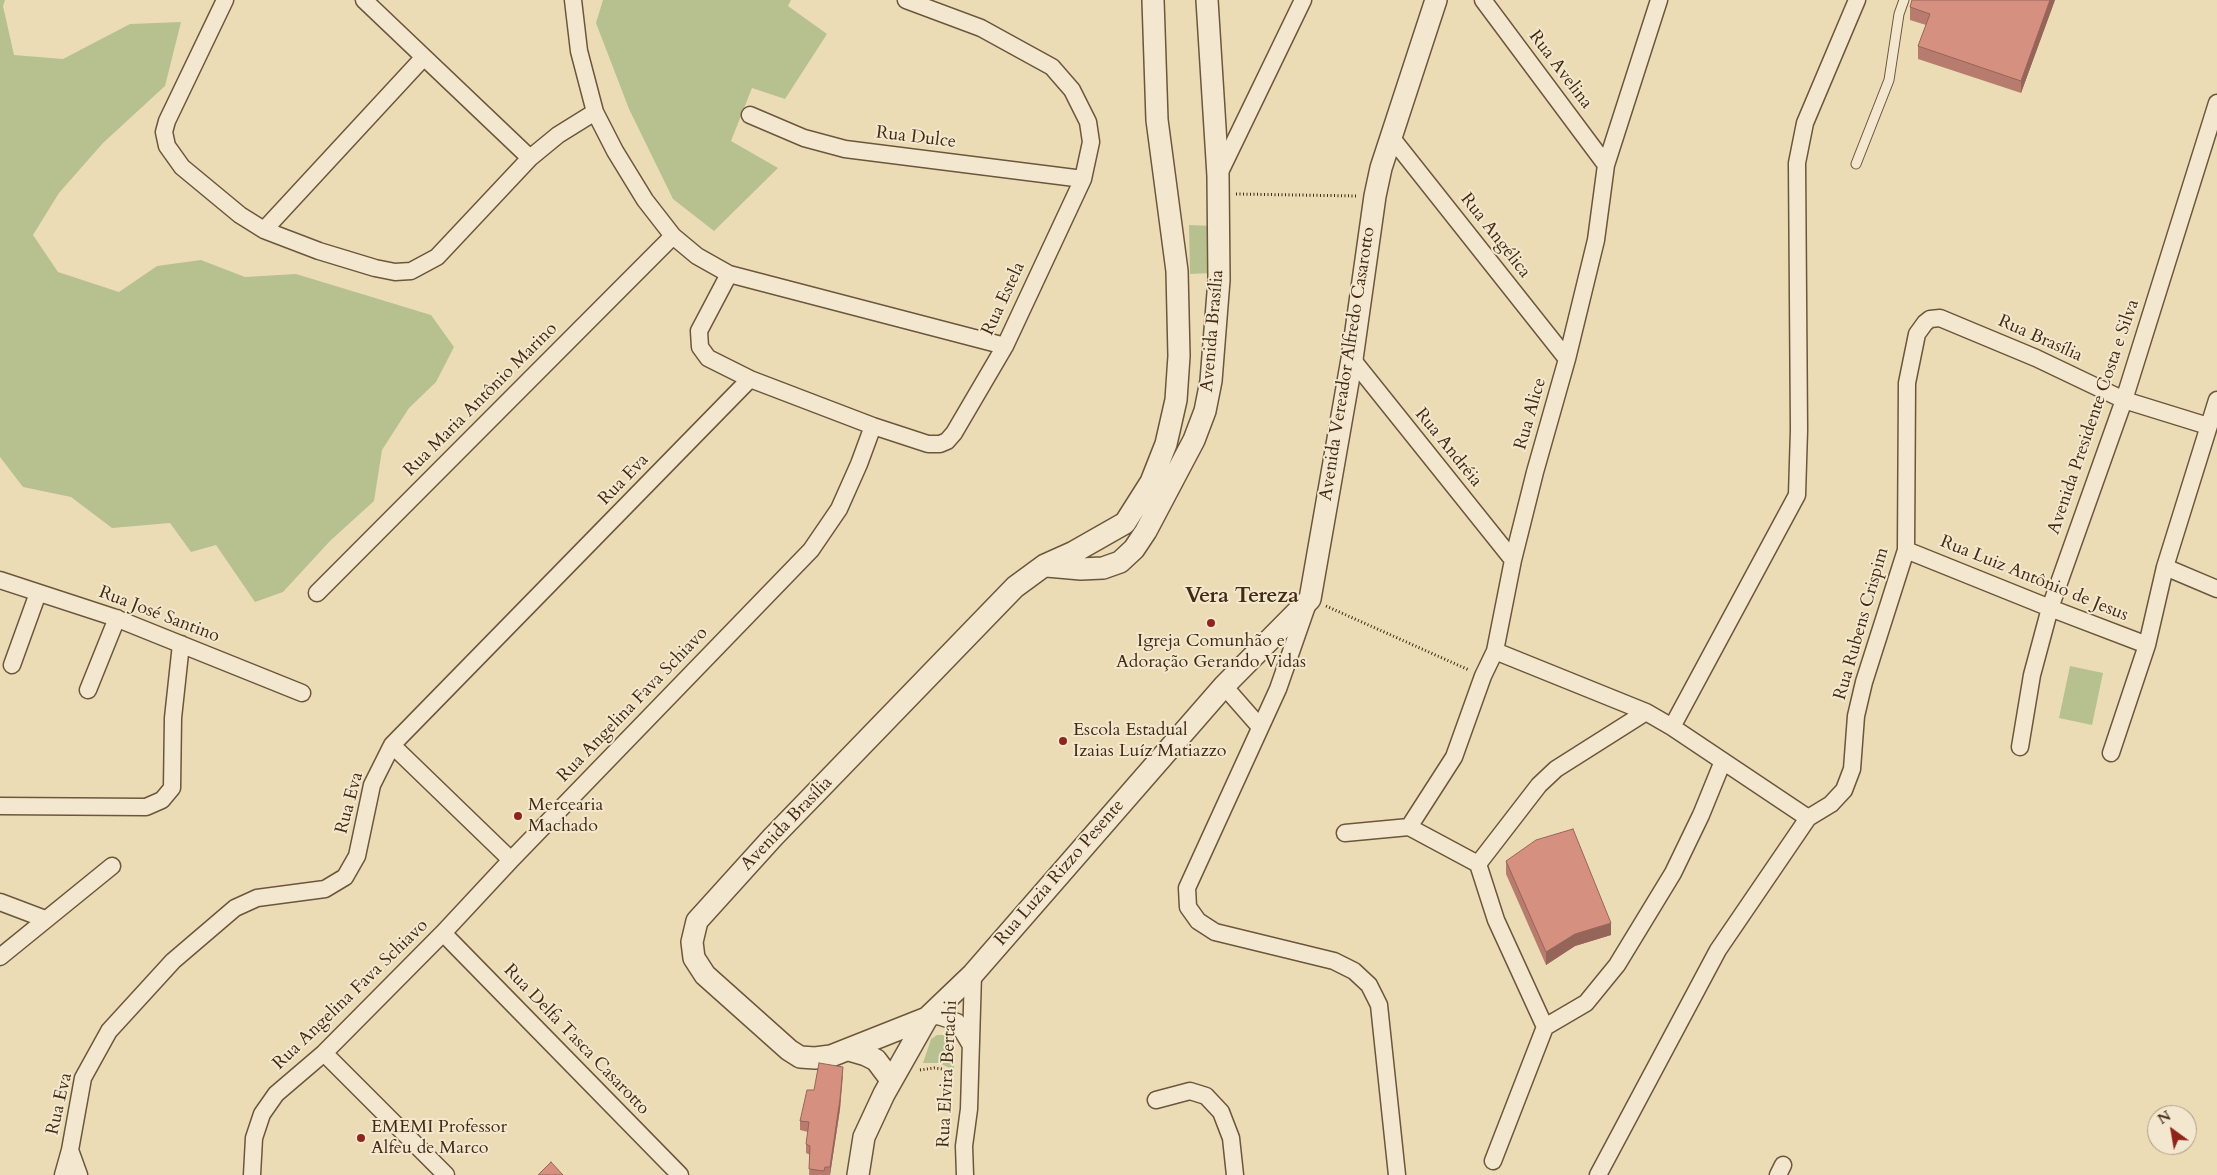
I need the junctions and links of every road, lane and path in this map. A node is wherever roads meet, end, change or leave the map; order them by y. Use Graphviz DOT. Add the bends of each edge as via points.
graph roads {
  1 [pos="225,0"];
  2 [pos="364,0"];
  3 [pos="573,0"];
  4 [pos="906,0"];
  5 [pos="1153,0"];
  6 [pos="1207,0"];
  7 [pos="1303,0"];
  8 [pos="1436,0"];
  9 [pos="1483,0"];
  10 [pos="1659,0"];
  11 [pos="1857,0"];
  12 [pos="1904,0"];
  13 [pos="424,57"];
  14 [pos="2217,103"];
  15 [pos="595,112"];
  16 [pos="750,115"];
  17 [pos="1391,137"];
  18 [pos="530,158"];
  19 [pos="1856,164"];
  20 [pos="1606,165"];
  21 [pos="1083,179"];
  22 [pos="1218,185"];
  23 [pos="1375,196"];
  24 [pos="264,230"];
  25 [pos="673,236"];
  26 [pos="729,274"];
  27 [pos="1940,318"];
  28 [pos="1004,346"];
  29 [pos="1352,359"];
  30 [pos="1567,359"];
  31 [pos="750,380"];
  32 [pos="2124,400"];
  33 [pos="2217,400"];
  34 [pos="873,426"];
  35 [pos="2208,426"];
  36 [pos="1125,523"];
  37 [pos="1146,531"];
  38 [pos="1906,550"];
  39 [pos="1513,560"];
  40 [pos="1045,565"];
  41 [pos="2165,567"];
  42 [pos="0,580"];
  43 [pos="2217,589"];
  44 [pos="38,593"];
  45 [pos="318,593"];
  46 [pos="1310,599"];
  47 [pos="2050,608"];
  48 [pos="117,618"];
  49 [pos="181,644"];
  50 [pos="2147,645"];
  51 [pos="1495,651"];
  52 [pos="12,665"];
  53 [pos="1483,676"];
  54 [pos="1224,686"];
  55 [pos="88,690"];
  56 [pos="302,693"];
  57 [pos="1646,712"];
  58 [pos="1260,727"];
  59 [pos="1672,727"];
  60 [pos="392,745"];
  61 [pos="2020,747"];
  62 [pos="2111,753"];
  63 [pos="1723,761"];
  64 [pos="0,806"];
  65 [pos="1808,818"];
  66 [pos="1409,827"];
  67 [pos="1345,833"];
  68 [pos="511,860"];
  69 [pos="1478,864"];
  70 [pos="112,866"];
  71 [pos="0,902"];
  72 [pos="44,919"];
  73 [pos="444,933"];
  74 [pos="0,957"];
  75 [pos="973,974"];
  76 [pos="927,1018"];
  77 [pos="1545,1027"];
  78 [pos="970,1044"];
  79 [pos="849,1050"];
  80 [pos="324,1053"];
  81 [pos="916,1071"];
  82 [pos="891,1080"];
  83 [pos="955,1081"];
  84 [pos="1156,1100"];
  85 [pos="70,1150"];
  86 [pos="1493,1161"];
  87 [pos="63,1175"];
  88 [pos="79,1175"];
  89 [pos="252,1175"];
  90 [pos="446,1175"];
  91 [pos="680,1175"];
  92 [pos="858,1175"];
  93 [pos="965,1175"];
  94 [pos="1235,1175"];
  95 [pos="1397,1175"];
  96 [pos="1598,1175"];
  1 -- 24 [label="street" via="164,132 167,146 182,166 240,215"];
  2 -- 13 [label="street"];
  3 -- 15 [label="street" via="579,52"];
  4 -- 21 [label="street, Rua Estela" via="981,28 1052,67 1072,90 1088,122 1090,142"];
  5 -- 36 [label="street, Avenida Brasília" via="1157,120 1177,271 1180,356 1176,400 1166,444 1151,482"];
  6 -- 22 [label="street, Avenida Brasília"];
  7 -- 22 [label="street"];
  8 -- 17 [label="street, Avenida Vereador Alfredo Casarotto"];
  9 -- 20 [label="street, Rua Avelina"];
  10 -- 20 [label="street, Rua Alice"];
  11 -- 59 [label="street" via="1805,123 1797,163 1797,495"];
  12 -- 19 [label="lane" via="1889,80"];
  13 -- 18 [label="street"];
  13 -- 24 [label="street"];
  14 -- 32 [label="street, Avenida Presidente Costa e Silva"];
  15 -- 18 [label="street" via="558,135"];
  15 -- 25 [label="street" via="640,192"];
  16 -- 21 [label="street, Rua Dulce" via="804,138 845,149"];
  17 -- 23 [label="street, Avenida Vereador Alfredo Casarotto"];
  17 -- 30 [label="street, Rua Angélica"];
  18 -- 24 [label="street" via="436,257 411,271 375,268"];
  20 -- 30 [label="street, Rua Alice" via="1596,240"];
  21 -- 28 [label="street, Rua Estela"];
  22 -- 23 [label="path"];
  22 -- 37 [label="street, Avenida Brasília" via="1220,280 1211,381 1205,411 1194,440"];
  23 -- 29 [label="street, Avenida Vereador Alfredo Casarotto"];
  25 -- 26 [label="street" via="697,256"];
  25 -- 45 [label="street, Rua Maria Antônio Marino"];
  26 -- 28 [label="street"];
  26 -- 31 [label="street" via="699,331 700,347 708,358"];
  27 -- 32 [label="street, Rua Brasília" via="2036,358"];
  27 -- 38 [label="street, Rua Rubens Crispim" via="1930,319 1917,334 1907,383"];
  28 -- 34 [label="street, Rua Estela" via="947,441 928,444"];
  29 -- 39 [label="street, Rua Andréia"];
  29 -- 46 [label="street, Avenida Vereador Alfredo Casarotto"];
  30 -- 39 [label="street, Rua Alice"];
  31 -- 34 [label="street"];
  31 -- 60 [label="street, Rua Eva"];
  32 -- 35 [label="street, Rua Brasília"];
  32 -- 47 [label="street, Avenida Presidente Costa e Silva"];
  33 -- 35 [label="street"];
  34 -- 68 [label="street, Rua Angelina Fava Schiavo" via="839,509 811,550"];
  35 -- 41 [label="street"];
  36 -- 37 [label="street"];
  36 -- 40 [label="street, Avenida Brasília"];
  37 -- 40 [label="street, Avenida Brasília" via="1120,562 1103,568"];
  38 -- 47 [label="street, Rua Luiz Antônio de Jesus"];
  38 -- 65 [label="street, Rua Rubens Crispim" via="1864,682 1856,716 1852,768 1844,790 1831,804"];
  39 -- 51 [label="street, Rua Alice"];
  40 -- 79 [label="street, Avenida Brasília" via="1015,587 773,837 698,921 692,942 694,958 705,975 789,1050 815,1058"];
  41 -- 43 [label="street"];
  41 -- 50 [label="street"];
  42 -- 44 [label="street, Rua José Santino"];
  44 -- 48 [label="street, Rua José Santino"];
  44 -- 52 [label="street"];
  46 -- 53 [label="path"];
  46 -- 54 [label="street, Rua Luzia Rizzo Pesente"];
  46 -- 58 [label="street, Avenida Vereador Alfredo Casarotto" via="1278,690"];
  47 -- 50 [label="street, Rua Luiz Antônio de Jesus"];
  47 -- 61 [label="street, Avenida Presidente Costa e Silva" via="2032,675"];
  48 -- 49 [label="street, Rua José Santino"];
  48 -- 55 [label="street"];
  49 -- 56 [label="street, Rua José Santino"];
  49 -- 64 [label="street" via="173,718 172,788 162,800 146,808"];
  50 -- 62 [label="street"];
  51 -- 53 [label="street, Rua Alice"];
  51 -- 57 [label="street"];
  53 -- 66 [label="street, Rua Alice" via="1454,757"];
  54 -- 58 [label="street"];
  54 -- 75 [label="street, Rua Luzia Rizzo Pesente"];
  57 -- 59 [label="street"];
  57 -- 69 [label="street" via="1556,769 1539,785"];
  58 -- 95 [label="street, Avenida Vereador Alfredo Casarotto" via="1187,888 1188,907 1198,921 1215,932 1334,961 1354,971 1369,985 1379,1005"];
  59 -- 63 [label="street"];
  60 -- 68 [label="street"];
  60 -- 85 [label="street, Rua Eva" via="372,785 357,856 345,877 325,889 257,898 235,908 173,961 109,1031 83,1078"];
  63 -- 65 [label="street"];
  63 -- 77 [label="street" via="1673,873 1617,965 1586,1003"];
  65 -- 96 [label="street" via="1718,950"];
  66 -- 67 [label="street"];
  66 -- 69 [label="street"];
  68 -- 73 [label="street, Rua Angelina Fava Schiavo"];
  69 -- 77 [label="street" via="1496,920"];
  70 -- 72 [label="street"];
  71 -- 72 [label="street"];
  72 -- 74 [label="street"];
  73 -- 80 [label="street, Rua Angelina Fava Schiavo"];
  73 -- 91 [label="street, Rua Delfa Tasca Casarotto"];
  75 -- 76 [label="street, Rua Luzia Rizzo Pesente"];
  75 -- 78 [label="street, Rua Elvira Bertachi"];
  76 -- 78 [label="street" via="938,1016 957,1022"];
  76 -- 79 [label="street, Avenida Brasília"];
  76 -- 82 [label="street, Rua Luzia Rizzo Pesente"];
  77 -- 86 [label="street"];
  78 -- 93 [label="street, Rua Elvira Bertachi"];
  79 -- 82 [label="street" via="876,1060"];
  80 -- 89 [label="street, Rua Angelina Fava Schiavo" via="276,1094 262,1114 254,1138"];
  80 -- 90 [label="street"];
  81 -- 83 [label="path" via="943,1069"];
  82 -- 92 [label="street, Rua Luzia Rizzo Pesente" via="864,1136"];
  84 -- 94 [label="street" via="1190,1091 1206,1096 1221,1112 1231,1138"];
  85 -- 87 [label="street"];
  85 -- 88 [label="street, Rua Eva"];
}
